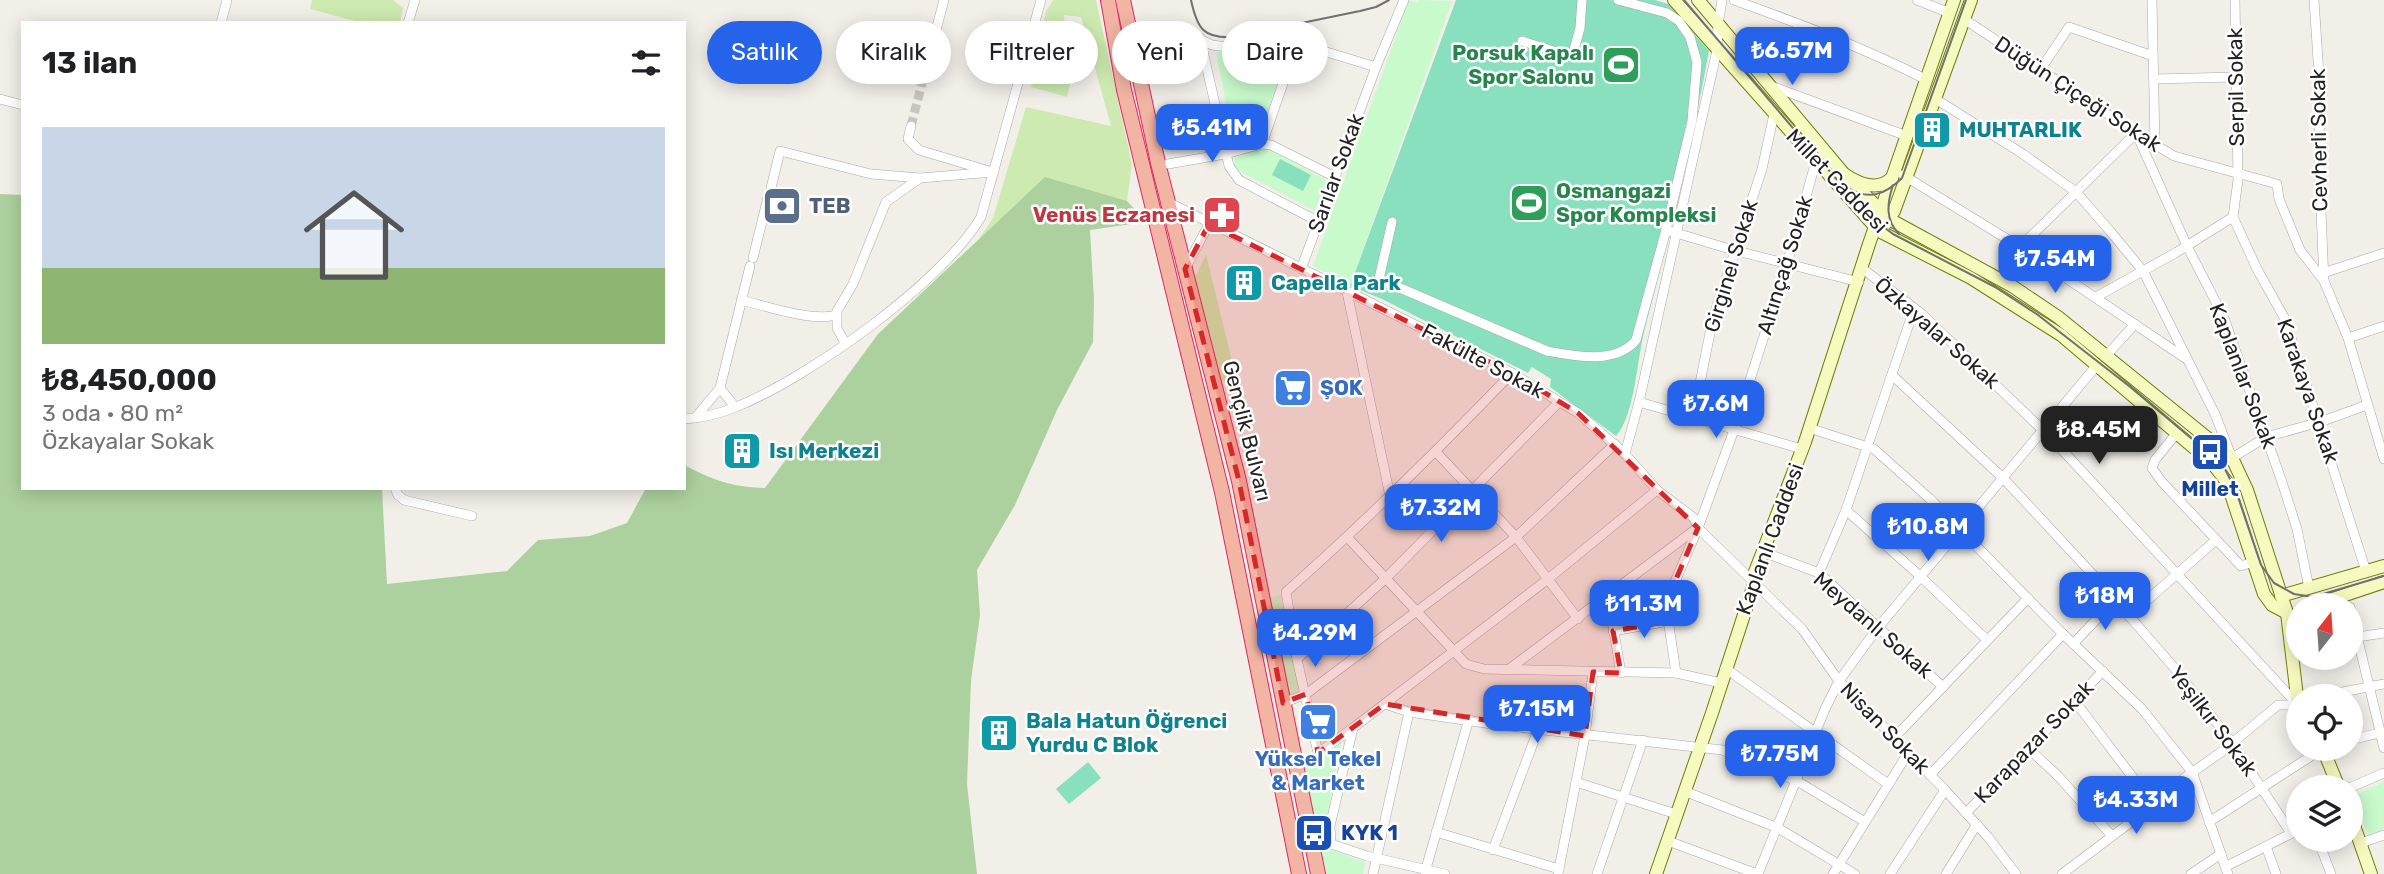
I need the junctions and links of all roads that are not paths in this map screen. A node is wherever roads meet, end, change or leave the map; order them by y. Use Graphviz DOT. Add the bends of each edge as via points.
graph roads {
  1 [pos="227,0"];
  2 [pos="415,0"];
  3 [pos="944,0"];
  4 [pos="1039,0"];
  5 [pos="1108,0"];
  6 [pos="1123,0"];
  7 [pos="1404,0"];
  8 [pos="1582,0"];
  9 [pos="1618,0"];
  10 [pos="1674,0"];
  11 [pos="1698,0"];
  12 [pos="1723,0"];
  13 [pos="1734,0"];
  14 [pos="1917,0"];
  15 [pos="1954,0"];
  16 [pos="1971,0"];
  17 [pos="2152,0"];
  18 [pos="2235,0"];
  19 [pos="2314,0"];
  20 [pos="1950,13"];
  21 [pos="1964,19"];
  22 [pos="221,21"];
  23 [pos="409,21"];
  24 [pos="938,21"];
  25 [pos="1718,24"];
  26 [pos="1522,41"];
  27 [pos="1717,50"];
  28 [pos="1328,52"];
  29 [pos="2153,56"];
  30 [pos="1376,66"];
  31 [pos="2040,70"];
  32 [pos="1208,75"];
  33 [pos="2235,77"];
  34 [pos="2154,79"];
  35 [pos="1927,80"];
  36 [pos="1283,84"];
  37 [pos="1769,85"];
  38 [pos="1934,98"];
  39 [pos="0,99"];
  40 [pos="21,104"];
  41 [pos="1774,114"];
  42 [pos="911,126"];
  43 [pos="2136,134"];
  44 [pos="1907,136"];
  45 [pos="1262,144"];
  46 [pos="2155,145"];
  47 [pos="1225,154"];
  48 [pos="1816,161"];
  49 [pos="1168,164"];
  50 [pos="994,172"];
  51 [pos="1844,174"];
  52 [pos="2238,174"];
  53 [pos="1898,175"];
  54 [pos="1335,177"];
  55 [pos="920,178"];
  56 [pos="2076,192"];
  57 [pos="1168,202"];
  58 [pos="1884,216"];
  59 [pos="2233,218"];
  60 [pos="1319,222"];
  61 [pos="1392,222"];
  62 [pos="1209,224"];
  63 [pos="1877,229"];
  64 [pos="1666,230"];
  65 [pos="1677,232"];
  66 [pos="2187,246"];
  67 [pos="2020,247"];
  68 [pos="1734,250"];
  69 [pos="2384,253"];
  70 [pos="1787,264"];
  71 [pos="1185,269"];
  72 [pos="1301,269"];
  73 [pos="2143,271"];
  74 [pos="1861,276"];
  75 [pos="2324,277"];
  76 [pos="1348,292"];
  77 [pos="2096,298"];
  78 [pos="741,300"];
  79 [pos="1914,309"];
  80 [pos="836,314"];
  81 [pos="2135,324"];
  82 [pos="2384,326"];
  83 [pos="2348,338"];
  84 [pos="845,343"];
  85 [pos="2186,359"];
  86 [pos="2102,361"];
  87 [pos="1512,373"];
  88 [pos="1892,375"];
  89 [pos="720,388"];
  90 [pos="1559,402"];
  91 [pos="1639,402"];
  92 [pos="2367,405"];
  93 [pos="735,408"];
  94 [pos="695,418"];
  95 [pos="1693,418"];
  96 [pos="686,419"];
  97 [pos="2320,422"];
  98 [pos="1810,428"];
  99 [pos="1734,429"];
  100 [pos="2044,431"];
  101 [pos="2176,434"];
  102 [pos="2266,437"];
  103 [pos="1615,444"];
  104 [pos="1868,447"];
  105 [pos="1802,449"];
  106 [pos="1436,452"];
  107 [pos="1625,454"];
  108 [pos="2232,458"];
  109 [pos="2384,459"];
  110 [pos="2003,478"];
  111 [pos="396,490"];
  112 [pos="1657,490"];
  113 [pos="1473,491"];
  114 [pos="1390,496"];
  115 [pos="1846,510"];
  116 [pos="472,516"];
  117 [pos="1698,528"];
  118 [pos="1960,529"];
  119 [pos="1347,537"];
  120 [pos="1516,537"];
  121 [pos="2216,540"];
  122 [pos="1763,552"];
  123 [pos="2253,562"];
  124 [pos="2384,566"];
  125 [pos="2366,571"];
  126 [pos="1819,573"];
  127 [pos="2176,574"];
  128 [pos="1920,576"];
  129 [pos="1386,578"];
  130 [pos="1548,579"];
  131 [pos="1755,581"];
  132 [pos="2384,582"];
  133 [pos="2309,588"];
  134 [pos="2363,594"];
  135 [pos="2281,596"];
  136 [pos="1608,597"];
  137 [pos="2028,598"];
  138 [pos="2115,600"];
  139 [pos="2286,603"];
  140 [pos="2286,610"];
  141 [pos="1418,612"];
  142 [pos="2129,616"];
  143 [pos="1578,619"];
  144 [pos="1669,621"];
  145 [pos="1879,626"];
  146 [pos="1613,631"];
  147 [pos="2384,633"];
  148 [pos="2063,634"];
  149 [pos="2363,636"];
  150 [pos="1987,640"];
  151 [pos="2073,644"];
  152 [pos="1453,650"];
  153 [pos="1297,659"];
  154 [pos="1725,668"];
  155 [pos="1509,669"];
  156 [pos="2363,670"];
  157 [pos="2103,671"];
  158 [pos="1593,672"];
  159 [pos="1620,673"];
  160 [pos="1676,673"];
  161 [pos="1839,681"];
  162 [pos="1721,682"];
  163 [pos="2384,684"];
  164 [pos="1943,687"];
  165 [pos="2368,687"];
  166 [pos="2363,688"];
  167 [pos="2286,692"];
  168 [pos="1306,694"];
  169 [pos="2074,701"];
  170 [pos="1283,703"];
  171 [pos="1385,704"];
  172 [pos="2286,705"];
  173 [pos="1409,712"];
  174 [pos="1469,719"];
  175 [pos="1353,728"];
  176 [pos="1538,730"];
  177 [pos="1816,732"];
  178 [pos="2382,733"];
  179 [pos="1585,736"];
  180 [pos="2363,737"];
  181 [pos="1894,738"];
  182 [pos="1643,740"];
  183 [pos="2232,743"];
  184 [pos="1699,746"];
  185 [pos="2384,747"];
  186 [pos="2028,748"];
  187 [pos="1908,753"];
  188 [pos="2304,761"];
  189 [pos="2192,772"];
  190 [pos="2384,773"];
  191 [pos="1930,775"];
  192 [pos="1797,781"];
  193 [pos="1576,782"];
  194 [pos="2363,782"];
  195 [pos="1888,784"];
  196 [pos="2263,789"];
  197 [pos="1945,790"];
  198 [pos="1685,791"];
  199 [pos="1624,799"];
  200 [pos="2153,804"];
  201 [pos="1966,813"];
  202 [pos="1676,814"];
  203 [pos="2286,820"];
  204 [pos="1865,822"];
  205 [pos="2209,822"];
  206 [pos="1976,824"];
  207 [pos="1778,828"];
  208 [pos="1436,832"];
  209 [pos="2111,835"];
  210 [pos="2286,835"];
  211 [pos="2384,835"];
  212 [pos="1668,841"];
  213 [pos="2363,842"];
  214 [pos="2266,846"];
  215 [pos="2363,849"];
  216 [pos="1493,850"];
  217 [pos="2323,852"];
  218 [pos="2221,854"];
  219 [pos="1376,858"];
  220 [pos="1839,865"];
  221 [pos="1735,870"];
  222 [pos="2227,870"];
  223 [pos="1425,872"];
  224 [pos="1558,872"];
  225 [pos="1299,874"];
  226 [pos="1318,874"];
  227 [pos="1373,874"];
  228 [pos="1445,874"];
  229 [pos="1597,874"];
  230 [pos="1656,874"];
  231 [pos="1758,874"];
  232 [pos="1833,874"];
  233 [pos="1855,874"];
  234 [pos="1890,874"];
  235 [pos="1946,874"];
  236 [pos="2016,874"];
  237 [pos="2062,874"];
  238 [pos="2191,874"];
  239 [pos="2276,874"];
  240 [pos="2331,874"];
  241 [pos="2371,874"];
  1 -- 22 [label="street"];
  2 -- 23 [label="street"];
  3 -- 24 [label="street"];
  4 -- 50 [label="street"];
  5 -- 225 [label="highway, Gençlik Bulvarı" via="1124,90 1222,492"];
  6 -- 57 [label="highway, Gençlik Bulvarı"];
  7 -- 30 [label="street, Sarılar Sokak"];
  8 -- 26 [label="street" via="1572,57"];
  9 -- 64 [label="street" via="1667,13 1679,21 1690,37 1697,62 1692,121"];
  10 -- 27 [label="main road, Millet Caddesi"];
  11 -- 25 [label="main road, Millet Caddesi"];
  12 -- 25 [label="street"];
  13 -- 35 [label="street" via="1833,36"];
  14 -- 20 [label="street"];
  15 -- 20 [label="main road, Kaplanlı Caddesi"];
  16 -- 21 [label="main road, Kaplanlı Caddesi"];
  17 -- 29 [label="street"];
  18 -- 33 [label="street, Serpil Sokak"];
  19 -- 75 [label="street, Cevherli Sokak"];
  20 -- 35 [label="main road, Kaplanlı Caddesi"];
  21 -- 31 [label="street, Düğün Çiçeği Sokak"];
  21 -- 38 [label="main road, Kaplanlı Caddesi"];
  25 -- 27 [label="street"];
  25 -- 37 [label="main road, Millet Caddesi"];
  27 -- 41 [label="main road, Millet Caddesi"];
  27 -- 65 [label="street"];
  28 -- 30 [label="street"];
  29 -- 31 [label="street" via="2069,27"];
  29 -- 34 [label="street"];
  30 -- 54 [label="street, Sarılar Sokak"];
  31 -- 43 [label="street, Düğün Çiçeği Sokak"];
  32 -- 47 [label="street"];
  33 -- 34 [label="street"];
  33 -- 52 [label="street, Serpil Sokak"];
  34 -- 46 [label="street"];
  35 -- 44 [label="main road, Kaplanlı Caddesi"];
  36 -- 45 [label="street"];
  37 -- 44 [label="street"];
  37 -- 51 [label="main road, Millet Caddesi"];
  38 -- 53 [label="main road, Kaplanlı Caddesi"];
  38 -- 56 [label="street"];
  39 -- 40 [label="street"];
  41 -- 48 [label="main road, Millet Caddesi"];
  41 -- 68 [label="street, Girginel Sokak" via="1762,169"];
  42 -- 50 [label="street" via="908,139 919,150"];
  43 -- 46 [label="street, Düğün Çiçeği Sokak"];
  43 -- 56 [label="street"];
  43 -- 66 [label="street, Kaplanlar Sokak"];
  44 -- 53 [label="main road, Kaplanlı Caddesi"];
  45 -- 47 [label="street"];
  45 -- 54 [label="street"];
  46 -- 52 [label="street, Düğün Çiçeği Sokak" via="2174,156"];
  47 -- 49 [label="street"];
  47 -- 60 [label="street" via="1239,180"];
  48 -- 63 [label="main road, Millet Caddesi"];
  48 -- 70 [label="street, Altınçağ Sokak"];
  50 -- 55 [label="street"];
  50 -- 84 [label="street" via="981,217 954,254"];
  51 -- 53 [label="main road, Millet Caddesi" via="1874,186 1885,185"];
  51 -- 58 [label="main road, Millet Caddesi"];
  52 -- 59 [label="street, Serpil Sokak"];
  52 -- 75 [label="street, Düğün Çiçeği Sokak" via="2277,184 2300,250"];
  53 -- 58 [label="main road, Kaplanlı Caddesi"];
  53 -- 67 [label="street"];
  54 -- 60 [label="street, Sarılar Sokak"];
  55 -- 78 [label="street" via="871,174 780,151"];
  55 -- 80 [label="street" via="886,202"];
  56 -- 67 [label="street"];
  56 -- 73 [label="street"];
  57 -- 62 [label="street, Fakülte Sokak"];
  57 -- 71 [label="highway, Gençlik Bulvarı"];
  58 -- 63 [label="main road, Kaplanlı Caddesi"];
  58 -- 86 [label="main road, Millet Caddesi" via="2012,286 2058,317"];
  59 -- 66 [label="street"];
  59 -- 97 [label="street, Karakaya Sokak" via="2285,319"];
  60 -- 72 [label="street, Sarılar Sokak"];
  61 -- 64 [label="street" via="1379,279 1547,351 1575,356 1621,352 1636,340"];
  62 -- 71 [label="street"];
  62 -- 72 [label="street, Fakülte Sokak"];
  63 -- 74 [label="main road, Kaplanlı Caddesi"];
  63 -- 86 [label="main road, Millet Caddesi" via="2013,303"];
  64 -- 65 [label="street"];
  65 -- 68 [label="street"];
  65 -- 91 [label="street"];
  66 -- 73 [label="street"];
  66 -- 102 [label="street, Kaplanlar Sokak" via="2224,318"];
  67 -- 77 [label="street"];
  68 -- 70 [label="street"];
  68 -- 95 [label="street, Girginel Sokak" via="1713,318"];
  69 -- 75 [label="street"];
  70 -- 74 [label="street"];
  70 -- 99 [label="street, Altınçağ Sokak"];
  71 -- 170 [label="highway, Gençlik Bulvarı" via="1239,481"];
  72 -- 76 [label="street, Fakülte Sokak"];
  73 -- 77 [label="street"];
  73 -- 85 [label="street"];
  74 -- 79 [label="street, Özkayalar Sokak"];
  74 -- 98 [label="main road, Kaplanlı Caddesi"];
  75 -- 83 [label="street"];
  76 -- 87 [label="street, Fakülte Sokak"];
  76 -- 114 [label="street"];
  77 -- 81 [label="street"];
  78 -- 80 [label="street" via="825,317"];
  78 -- 89 [label="street"];
  79 -- 88 [label="street"];
  79 -- 100 [label="street, Özkayalar Sokak"];
  80 -- 84 [label="street"];
  81 -- 85 [label="street"];
  81 -- 86 [label="street"];
  82 -- 83 [label="street"];
  83 -- 92 [label="street"];
  84 -- 93 [label="street"];
  85 -- 108 [label="street"];
  86 -- 100 [label="street"];
  86 -- 101 [label="main road, Millet Caddesi"];
  86 -- 108 [label="main road, Millet Caddesi"];
  87 -- 90 [label="street, Fakülte Sokak"];
  87 -- 106 [label="street"];
  88 -- 104 [label="street"];
  88 -- 110 [label="street, Yeşilkır Sokak"];
  89 -- 93 [label="street"];
  89 -- 94 [label="street"];
  90 -- 103 [label="street, Fakülte Sokak"];
  90 -- 113 [label="street"];
  91 -- 95 [label="street"];
  91 -- 107 [label="street"];
  92 -- 97 [label="street"];
  92 -- 109 [label="street"];
  93 -- 94 [label="street"];
  94 -- 96 [label="street"];
  95 -- 99 [label="street"];
  97 -- 102 [label="street"];
  97 -- 125 [label="street, Karakaya Sokak"];
  98 -- 104 [label="street"];
  98 -- 105 [label="main road, Kaplanlı Caddesi"];
  99 -- 105 [label="street"];
  99 -- 117 [label="street, Altınçağ Sokak"];
  100 -- 110 [label="street"];
  100 -- 127 [label="street, Özkayalar Sokak"];
  101 -- 121 [label="street" via="2152,468"];
  101 -- 123 [label="main road, Millet Caddesi" via="2227,481"];
  102 -- 108 [label="street"];
  102 -- 133 [label="street, Kaplanlar Sokak" via="2297,529"];
  103 -- 107 [label="street, Fakülte Sokak"];
  103 -- 120 [label="street"];
  104 -- 115 [label="street"];
  104 -- 118 [label="street"];
  105 -- 122 [label="main road, Kaplanlı Caddesi"];
  106 -- 113 [label="street"];
  106 -- 114 [label="street"];
  107 -- 112 [label="street, Fakülte Sokak"];
  108 -- 135 [label="main road, Millet Caddesi"];
  110 -- 118 [label="street"];
  110 -- 138 [label="street, Yeşilkır Sokak"];
  111 -- 116 [label="street" via="404,500"];
  112 -- 117 [label="street, Fakülte Sokak" via="1694,518"];
  112 -- 130 [label="street"];
  113 -- 120 [label="street"];
  113 -- 129 [label="street"];
  114 -- 119 [label="street"];
  115 -- 126 [label="street"];
  115 -- 128 [label="street"];
  117 -- 131 [label="street, Fakülte Sokak"];
  117 -- 136 [label="street"];
  117 -- 144 [label="street, Altınçağ Sokak" via="1668,598"];
  118 -- 128 [label="street"];
  118 -- 137 [label="street"];
  119 -- 129 [label="street"];
  119 -- 153 [label="street" via="1286,592"];
  120 -- 130 [label="street"];
  120 -- 141 [label="street"];
  121 -- 123 [label="street" via="2241,566"];
  121 -- 127 [label="street"];
  122 -- 126 [label="street, Meydanlı Sokak"];
  122 -- 131 [label="main road, Kaplanlı Caddesi"];
  123 -- 140 [label="main road, Millet Caddesi" via="2272,606"];
  124 -- 125 [label="main road"];
  125 -- 133 [label="main road"];
  126 -- 145 [label="street, Meydanlı Sokak"];
  127 -- 142 [label="street"];
  127 -- 167 [label="street, Özkayalar Sokak"];
  128 -- 145 [label="street"];
  128 -- 150 [label="street"];
  129 -- 141 [label="street"];
  129 -- 153 [label="street"];
  130 -- 143 [label="street"];
  130 -- 152 [label="street"];
  131 -- 154 [label="main road, Kaplanlı Caddesi"];
  131 -- 161 [label="street, Nisan Sokak" via="1802,628"];
  132 -- 134 [label="main road"];
  133 -- 135 [label="main road"];
  135 -- 139 [label="main road, Millet Caddesi"];
  136 -- 143 [label="street"];
  136 -- 146 [label="street"];
  137 -- 148 [label="street"];
  137 -- 150 [label="street"];
  138 -- 142 [label="street, Yeşilkır Sokak"];
  138 -- 151 [label="street"];
  141 -- 152 [label="street"];
  141 -- 168 [label="street"];
  142 -- 183 [label="street, Yeşilkır Sokak"];
  143 -- 155 [label="street"];
  144 -- 146 [label="street"];
  144 -- 160 [label="street, Altınçağ Sokak"];
  145 -- 161 [label="street"];
  145 -- 164 [label="street, Meydanlı Sokak"];
  146 -- 159 [label="street"];
  147 -- 149 [label="street"];
  148 -- 151 [label="street"];
  148 -- 191 [label="street"];
  150 -- 164 [label="street"];
  151 -- 157 [label="street"];
  152 -- 155 [label="street" via="1466,664"];
  152 -- 171 [label="street"];
  153 -- 168 [label="street"];
  154 -- 162 [label="main road, Kaplanlı Caddesi"];
  154 -- 177 [label="street"];
  155 -- 158 [label="street"];
  156 -- 165 [label="street"];
  157 -- 169 [label="street, Karapazar Sokak"];
  157 -- 189 [label="street" via="2142,709"];
  158 -- 159 [label="street"];
  158 -- 179 [label="street"];
  159 -- 160 [label="street"];
  160 -- 162 [label="street"];
  161 -- 177 [label="street"];
  161 -- 181 [label="street, Nisan Sokak"];
  162 -- 184 [label="main road, Kaplanlı Caddesi"];
  163 -- 165 [label="street"];
  164 -- 181 [label="street"];
  165 -- 166 [label="street"];
  165 -- 178 [label="street"];
  168 -- 170 [label="street"];
  168 -- 175 [label="street" via="1318,753"];
  169 -- 186 [label="street, Karapazar Sokak"];
  169 -- 200 [label="street"];
  170 -- 226 [label="highway, Gençlik Bulvarı"];
  171 -- 173 [label="street"];
  171 -- 175 [label="street"];
  172 -- 183 [label="street" via="2278,705"];
  173 -- 174 [label="street"];
  173 -- 219 [label="street"];
  174 -- 176 [label="street"];
  174 -- 208 [label="street"];
  175 -- 219 [label="street" via="1330,826 1331,844"];
  176 -- 179 [label="street"];
  176 -- 216 [label="street"];
  177 -- 192 [label="street"];
  177 -- 195 [label="street"];
  178 -- 180 [label="street"];
  178 -- 185 [label="street"];
  179 -- 182 [label="street"];
  179 -- 193 [label="street"];
  181 -- 187 [label="street, Nisan Sokak"];
  182 -- 184 [label="street"];
  182 -- 199 [label="street"];
  183 -- 189 [label="street"];
  183 -- 196 [label="street, Yeşilkır Sokak"];
  184 -- 192 [label="street" via="1722,750"];
  184 -- 198 [label="main road, Kaplanlı Caddesi"];
  186 -- 201 [label="street, Karapazar Sokak"];
  186 -- 209 [label="street"];
  187 -- 191 [label="street, Nisan Sokak"];
  187 -- 195 [label="street"];
  188 -- 196 [label="street"];
  189 -- 200 [label="street"];
  189 -- 205 [label="street"];
  190 -- 194 [label="street"];
  191 -- 197 [label="street, Nisan Sokak"];
  192 -- 204 [label="street"];
  192 -- 207 [label="street"];
  193 -- 199 [label="street"];
  193 -- 224 [label="street"];
  195 -- 204 [label="street"];
  196 -- 203 [label="street, Yeşilkır Sokak"];
  196 -- 205 [label="street"];
  197 -- 201 [label="street, Nisan Sokak"];
  197 -- 234 [label="street"];
  198 -- 202 [label="main road, Kaplanlı Caddesi"];
  198 -- 207 [label="street"];
  199 -- 202 [label="street"];
  199 -- 229 [label="street"];
  200 -- 209 [label="street"];
  201 -- 206 [label="street, Nisan Sokak"];
  202 -- 212 [label="main road, Kaplanlı Caddesi"];
  204 -- 220 [label="street"];
  205 -- 218 [label="street"];
  206 -- 235 [label="street, Karapazar Sokak"];
  206 -- 236 [label="street, Nisan Sokak"];
  207 -- 220 [label="street"];
  207 -- 231 [label="street"];
  208 -- 216 [label="street"];
  208 -- 223 [label="street"];
  209 -- 237 [label="street"];
  210 -- 214 [label="street"];
  211 -- 213 [label="street"];
  212 -- 221 [label="street"];
  212 -- 230 [label="main road, Kaplanlı Caddesi"];
  214 -- 222 [label="street"];
  214 -- 239 [label="street"];
  215 -- 241 [label="main road"];
  216 -- 224 [label="street"];
  217 -- 240 [label="street"];
  218 -- 222 [label="street"];
  218 -- 238 [label="street"];
  219 -- 223 [label="street"];
  219 -- 227 [label="street"];
  220 -- 232 [label="street"];
  220 -- 233 [label="street"];
  221 -- 231 [label="street"];
  223 -- 228 [label="street"];
}
